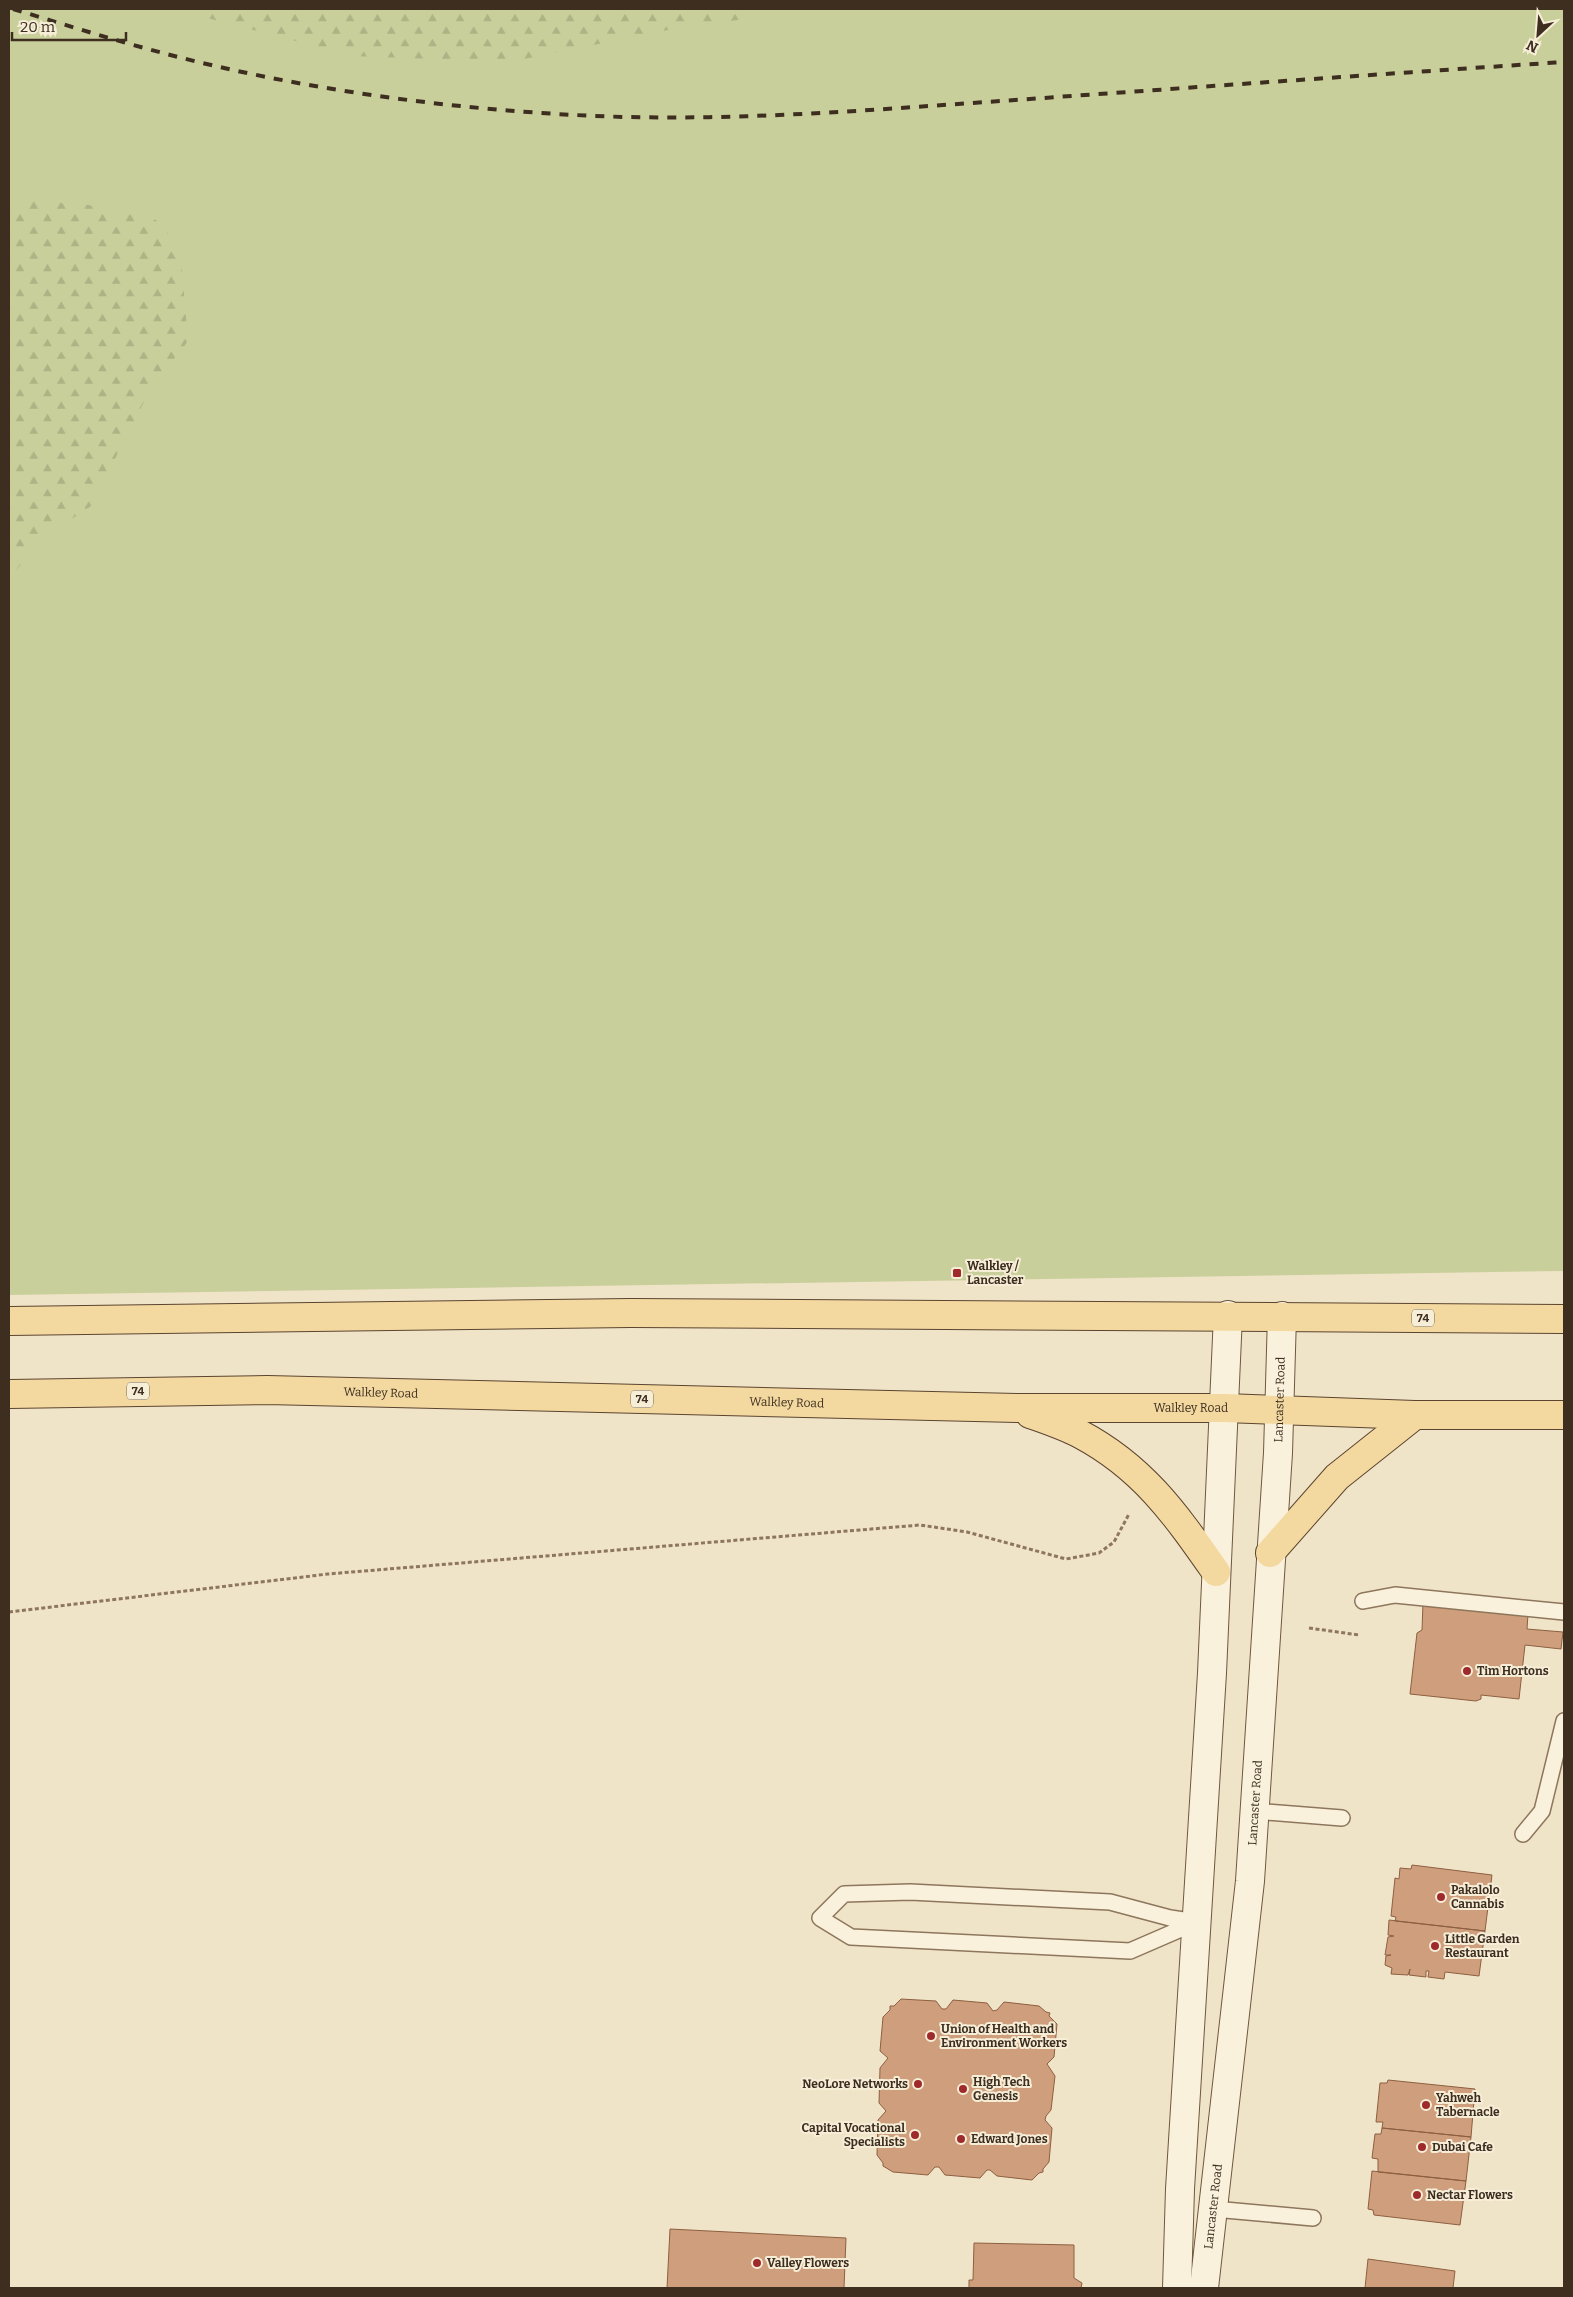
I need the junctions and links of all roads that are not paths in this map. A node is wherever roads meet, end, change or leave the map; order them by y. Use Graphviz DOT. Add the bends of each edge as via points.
graph roads {
  1 [pos="1228,1315"];
  2 [pos="1282,1316"];
  3 [pos="1564,1319"];
  4 [pos="9,1321"];
  5 [pos="9,1394"];
  6 [pos="1017,1408"];
  7 [pos="1225,1408"];
  8 [pos="1280,1409"];
  9 [pos="1415,1415"];
  10 [pos="1564,1415"];
  11 [pos="1270,1554"];
  12 [pos="1216,1572"];
  13 [pos="1363,1601"];
  14 [pos="1564,1612"];
  15 [pos="1564,1721"];
  16 [pos="1254,1811"];
  17 [pos="1342,1818"];
  18 [pos="1523,1834"];
  19 [pos="1197,1922"];
  20 [pos="1179,2207"];
  21 [pos="1214,2209"];
  22 [pos="1313,2218"];
  23 [pos="1177,2288"];
  24 [pos="1204,2288"];
  1 -- 2 [label="main road, 74"];
  1 -- 4 [label="main road, 74" via="631,1313"];
  1 -- 7 [label="street"];
  2 -- 3 [label="main road, 74"];
  2 -- 8 [label="street, Lancaster Road"];
  5 -- 6 [label="main road, Walkley Road / 74" via="267,1390"];
  6 -- 7 [label="main road, Walkley Road / 74"];
  6 -- 12 [label="main road" via="1080,1434 1130,1467 1174,1513"];
  7 -- 8 [label="main road, Walkley Road / 74"];
  7 -- 12 [label="street"];
  8 -- 9 [label="main road, Walkley Road / 74"];
  8 -- 11 [label="street, Lancaster Road"];
  9 -- 10 [label="main road, Walkley Road / 74"];
  9 -- 11 [label="main road" via="1337,1477"];
  11 -- 16 [label="street, Lancaster Road"];
  12 -- 19 [label="street"];
  13 -- 14 [label="lane" via="1395,1595"];
  15 -- 18 [label="lane" via="1542,1811"];
  16 -- 17 [label="lane"];
  16 -- 21 [label="street, Lancaster Road" via="1250,1881"];
  19 -- 19 [label="lane" via="1110,1902 910,1892 844,1894 820,1918 851,1937 1130,1951"];
  19 -- 20 [label="street"];
  20 -- 21 [label="street"];
  20 -- 23 [label="street"];
  21 -- 22 [label="lane"];
  21 -- 24 [label="street, Lancaster Road"];
}
